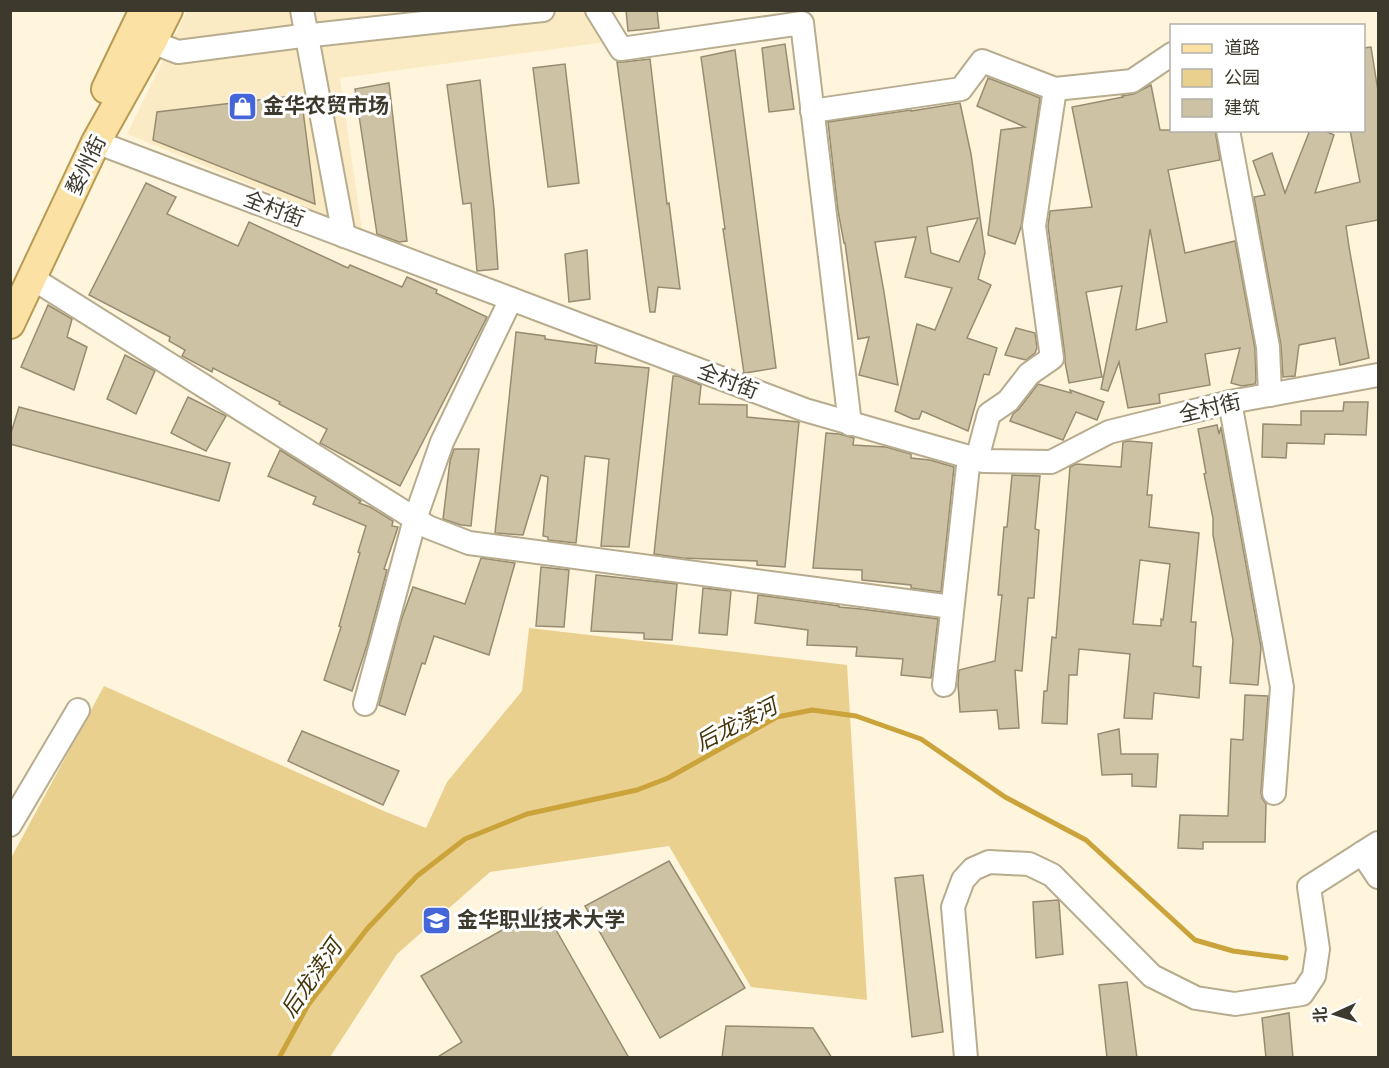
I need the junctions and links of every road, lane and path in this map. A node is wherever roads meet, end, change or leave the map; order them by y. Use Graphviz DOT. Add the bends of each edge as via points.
graph roads {
  1 [pos="144,10"];
  2 [pos="168,10"];
  3 [pos="302,10"];
  4 [pos="543,10"];
  5 [pos="597,10"];
  6 [pos="306,35"];
  7 [pos="152,42"];
  8 [pos="1170,55"];
  9 [pos="1055,89"];
  10 [pos="812,111"];
  11 [pos="1228,132"];
  12 [pos="96,142"];
  13 [pos="344,236"];
  14 [pos="21,281"];
  15 [pos="511,299"];
  16 [pos="10,324"];
  17 [pos="1378,375"];
  18 [pos="1270,395"];
  19 [pos="1230,402"];
  20 [pos="850,424"];
  21 [pos="973,458"];
  22 [pos="415,519"];
  23 [pos="952,607"];
  24 [pos="944,685"];
  25 [pos="365,704"];
  26 [pos="78,710"];
  27 [pos="1274,793"];
  28 [pos="10,825"];
  29 [pos="1370,848"];
  30 [pos="1378,877"];
  31 [pos="966,1058"];
  1 -- 14 [label="main road, 婺州街"];
  2 -- 7 [label="main road, 婺州街"];
  3 -- 6 [label="street"];
  4 -- 6 [label="street"];
  5 -- 10 [label="street" via="621,49 802,23"];
  6 -- 7 [label="street" via="178,52"];
  6 -- 13 [label="street"];
  7 -- 12 [label="main road, 婺州街"];
  8 -- 9 [label="street" via="1132,81"];
  9 -- 10 [label="street" via="982,61 961,89"];
  9 -- 21 [label="street" via="1034,226 1052,358 1029,374 1008,401 989,414"];
  10 -- 20 [label="street"];
  11 -- 18 [label="street" via="1268,347"];
  12 -- 13 [label="street, 全村街"];
  12 -- 14 [label="main road, 婺州街"];
  13 -- 15 [label="street, 全村街"];
  14 -- 16 [label="main road, 婺州街"];
  14 -- 22 [label="street"];
  15 -- 20 [label="street, 全村街"];
  15 -- 22 [label="street" via="442,442"];
  17 -- 18 [label="street, 全村街"];
  18 -- 19 [label="street, 全村街"];
  19 -- 21 [label="street, 全村街" via="1109,432 1051,462"];
  19 -- 27 [label="street" via="1282,687"];
  20 -- 21 [label="street, 全村街"];
  21 -- 23 [label="street"];
  22 -- 23 [label="street" via="469,543"];
  22 -- 25 [label="street"];
  23 -- 24 [label="street"];
  26 -- 28 [label="street"];
  29 -- 30 [label="street"];
  29 -- 31 [label="street" via="1309,887 1318,949 1314,976 1302,994 1235,1004 1196,998 1152,976 1052,875 1029,864 989,862 973,869 963,880 953,907"];
}
